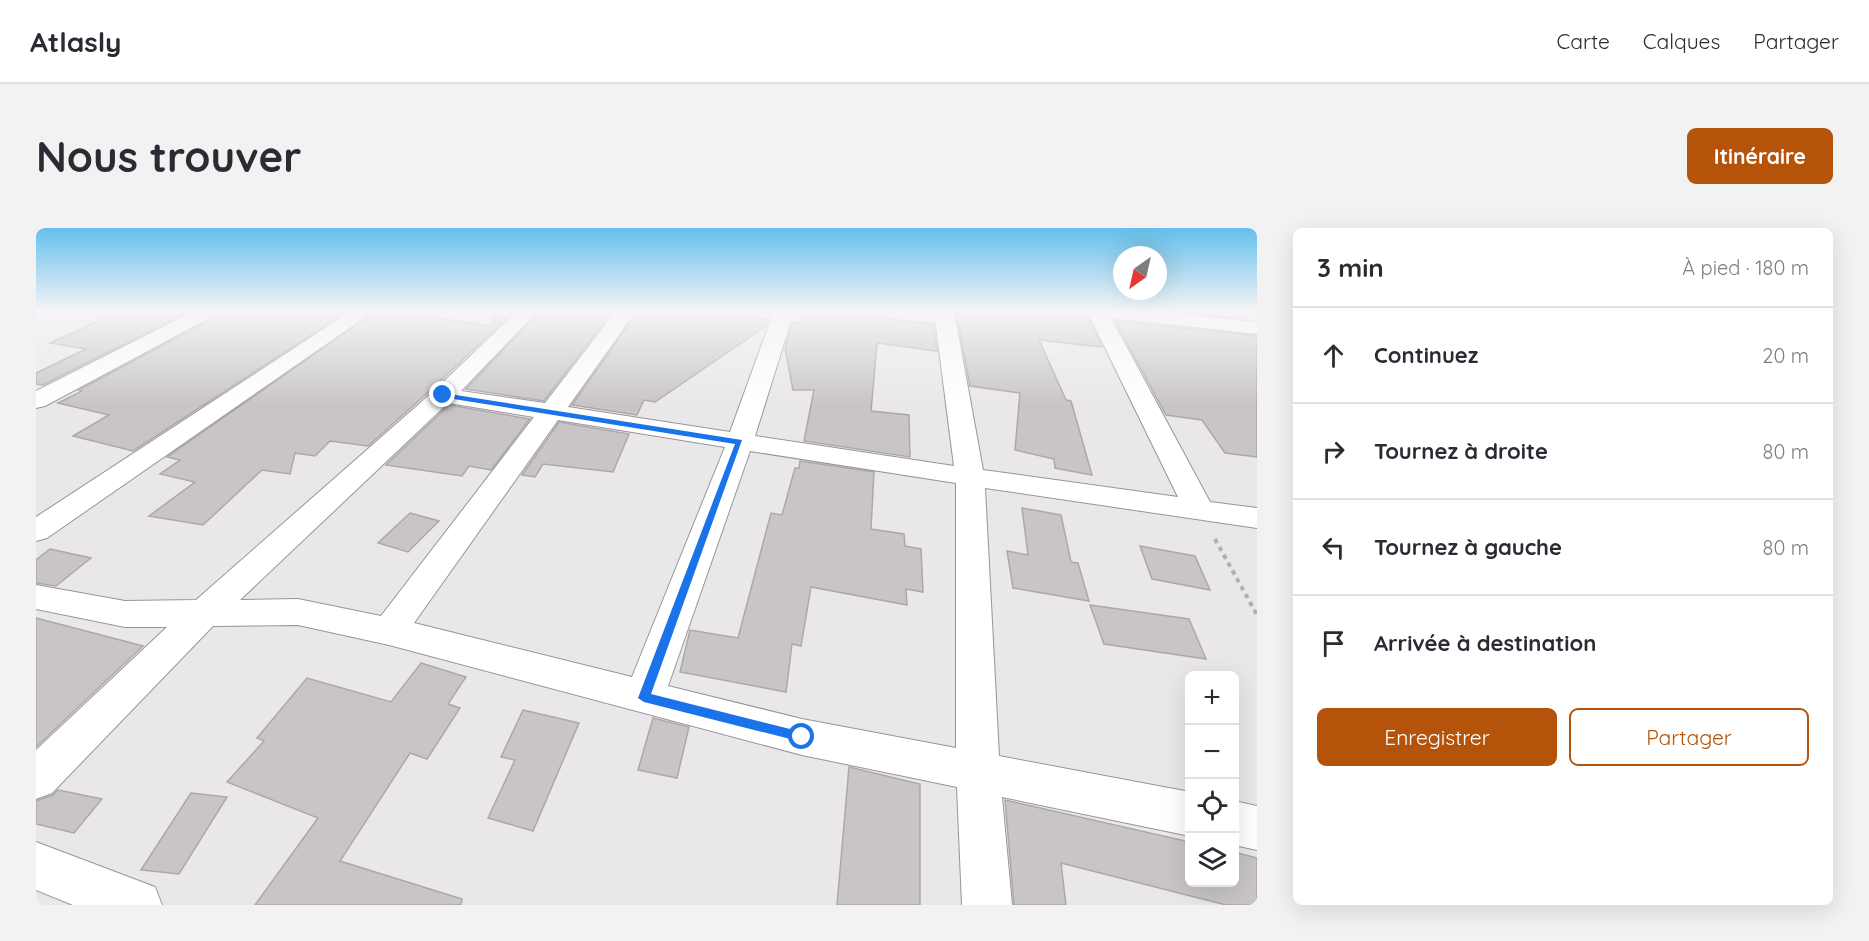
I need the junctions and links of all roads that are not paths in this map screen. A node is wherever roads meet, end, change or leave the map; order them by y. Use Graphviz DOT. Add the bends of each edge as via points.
graph roads {
  1 [pos="147,343"];
  2 [pos="317,343"];
  3 [pos="496,343"];
  4 [pos="602,343"];
  5 [pos="773,343"];
  6 [pos="949,343"];
  7 [pos="1116,343"];
  8 [pos="443,395"];
  9 [pos="36,401"];
  10 [pos="549,412"];
  11 [pos="740,442"];
  12 [pos="970,477"];
  13 [pos="1199,510"];
  14 [pos="1257,518"];
  15 [pos="36,531"];
  16 [pos="36,597"];
  17 [pos="204,613"];
  18 [pos="389,631"];
  19 [pos="644,698"];
  20 [pos="978,772"];
  21 [pos="36,779"];
  22 [pos="1185,813"];
  23 [pos="1239,824"];
  24 [pos="1257,828"];
  25 [pos="36,866"];
  26 [pos="137,905"];
  27 [pos="987,905"];
  1 -- 9 [label="street"];
  2 -- 15 [label="street"];
  3 -- 8 [label="street"];
  4 -- 10 [label="street"];
  5 -- 11 [label="street"];
  6 -- 12 [label="street"];
  7 -- 13 [label="street"];
  8 -- 10 [label="street"];
  8 -- 17 [label="street"];
  10 -- 11 [label="street"];
  10 -- 18 [label="street"];
  11 -- 12 [label="street"];
  11 -- 19 [label="street"];
  12 -- 13 [label="street"];
  12 -- 20 [label="street"];
  13 -- 14 [label="street"];
  16 -- 17 [label="street" via="125,614"];
  17 -- 18 [label="street" via="298,612"];
  17 -- 21 [label="street"];
  18 -- 19 [label="street"];
  19 -- 20 [label="street" via="802,737"];
  20 -- 22 [label="street"];
  20 -- 27 [label="street"];
  23 -- 24 [label="street"];
  25 -- 26 [label="street"];
}
